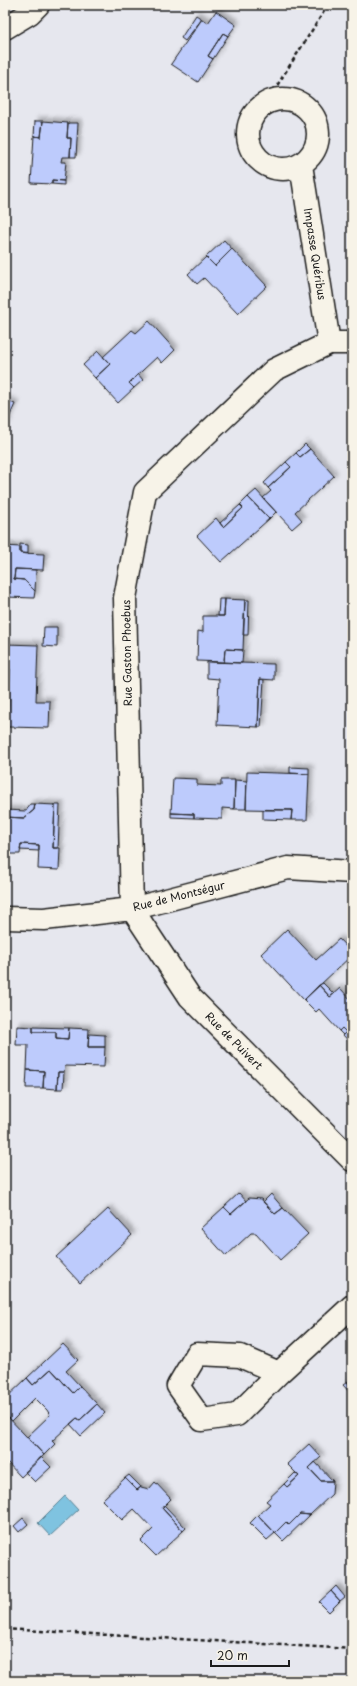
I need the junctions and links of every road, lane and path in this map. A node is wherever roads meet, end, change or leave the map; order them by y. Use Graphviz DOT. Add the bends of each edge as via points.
graph roads {
  1 [pos="38,5"];
  2 [pos="328,5"];
  3 [pos="5,28"];
  4 [pos="266,103"];
  5 [pos="301,165"];
  6 [pos="329,343"];
  7 [pos="352,343"];
  8 [pos="352,872"];
  9 [pos="132,909"];
  10 [pos="5,918"];
  11 [pos="352,1160"];
  12 [pos="352,1306"];
  13 [pos="279,1373"];
  14 [pos="5,1629"];
  15 [pos="352,1649"];
  1 -- 3 [label="street"];
  2 -- 4 [label="path"];
  4 -- 5 [label="street" via="278,99 290,100 301,104 314,117 319,134 316,147"];
  4 -- 5 [label="street" via="254,115 248,130 252,152 268,167 290,169"];
  5 -- 6 [label="street, Impasse Quéribus"];
  6 -- 7 [label="street, Rue Gaston Phoebus"];
  6 -- 9 [label="street, Rue Gaston Phoebus" via="274,370 144,492 125,598"];
  8 -- 9 [label="street, Rue de Montségur" via="288,868"];
  9 -- 10 [label="street, Rue de Montségur" via="44,919"];
  9 -- 11 [label="street, Rue de Puivert" via="190,997"];
  12 -- 13 [label="street"];
  14 -- 15 [label="path"];
}
